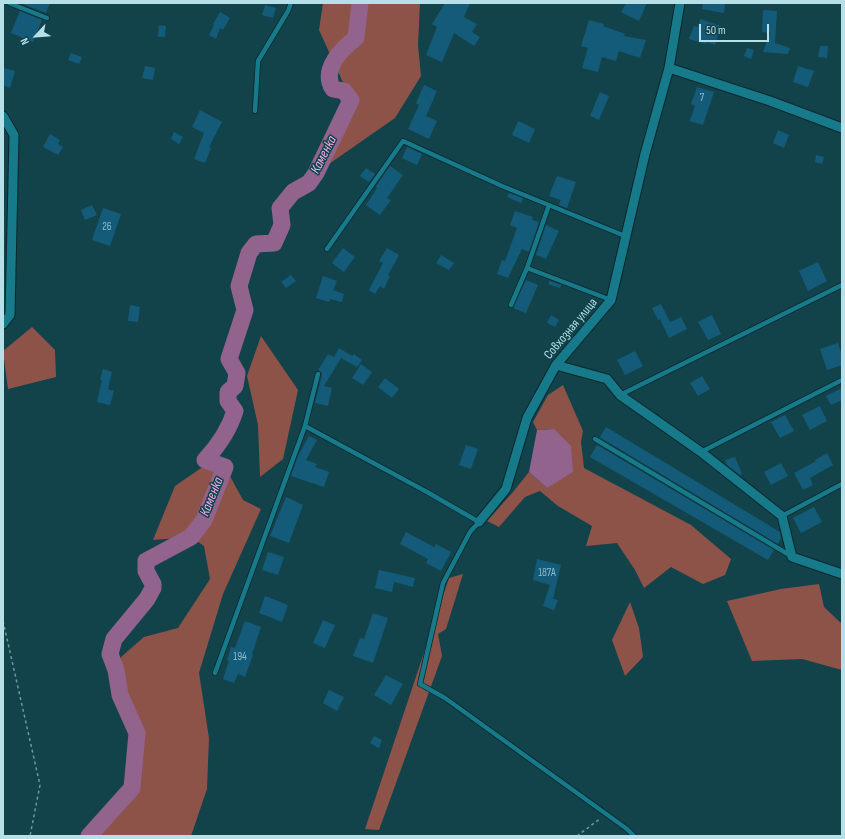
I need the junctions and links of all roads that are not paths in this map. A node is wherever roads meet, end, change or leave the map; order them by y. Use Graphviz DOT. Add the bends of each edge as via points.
graph roads {
  1 [pos="9,3"];
  2 [pos="291,3"];
  3 [pos="680,3"];
  4 [pos="46,18"];
  5 [pos="669,68"];
  6 [pos="255,111"];
  7 [pos="3,116"];
  8 [pos="842,128"];
  9 [pos="549,205"];
  10 [pos="625,236"];
  11 [pos="327,249"];
  12 [pos="527,268"];
  13 [pos="842,285"];
  14 [pos="611,300"];
  15 [pos="511,305"];
  16 [pos="3,324"];
  17 [pos="556,365"];
  18 [pos="318,374"];
  19 [pos="842,380"];
  20 [pos="620,395"];
  21 [pos="305,426"];
  22 [pos="595,439"];
  23 [pos="701,452"];
  24 [pos="842,484"];
  25 [pos="782,516"];
  26 [pos="478,522"];
  27 [pos="792,557"];
  28 [pos="842,574"];
  29 [pos="215,673"];
  30 [pos="634,836"];
  1 -- 4 [label="lane"];
  2 -- 6 [label="lane" via="258,62"];
  3 -- 5 [label="street, Совхозная улица"];
  5 -- 8 [label="street"];
  5 -- 10 [label="street, Совхозная улица"];
  7 -- 16 [label="street" via="14,135 10,315"];
  9 -- 10 [label="lane"];
  9 -- 11 [label="lane" via="403,141"];
  9 -- 12 [label="lane"];
  10 -- 14 [label="street, Совхозная улица"];
  12 -- 14 [label="lane"];
  12 -- 15 [label="lane"];
  13 -- 20 [label="lane"];
  14 -- 17 [label="street, Совхозная улица"];
  17 -- 20 [label="street" via="607,380"];
  17 -- 26 [label="street, Совхозная улица" via="527,418 506,489"];
  18 -- 21 [label="lane"];
  19 -- 23 [label="lane"];
  20 -- 23 [label="street"];
  21 -- 26 [label="lane"];
  21 -- 29 [label="lane"];
  22 -- 27 [label="lane"];
  23 -- 25 [label="street"];
  24 -- 25 [label="lane"];
  25 -- 27 [label="street"];
  26 -- 30 [label="lane" via="443,583 420,684 444,698"];
  27 -- 28 [label="street"];
}
